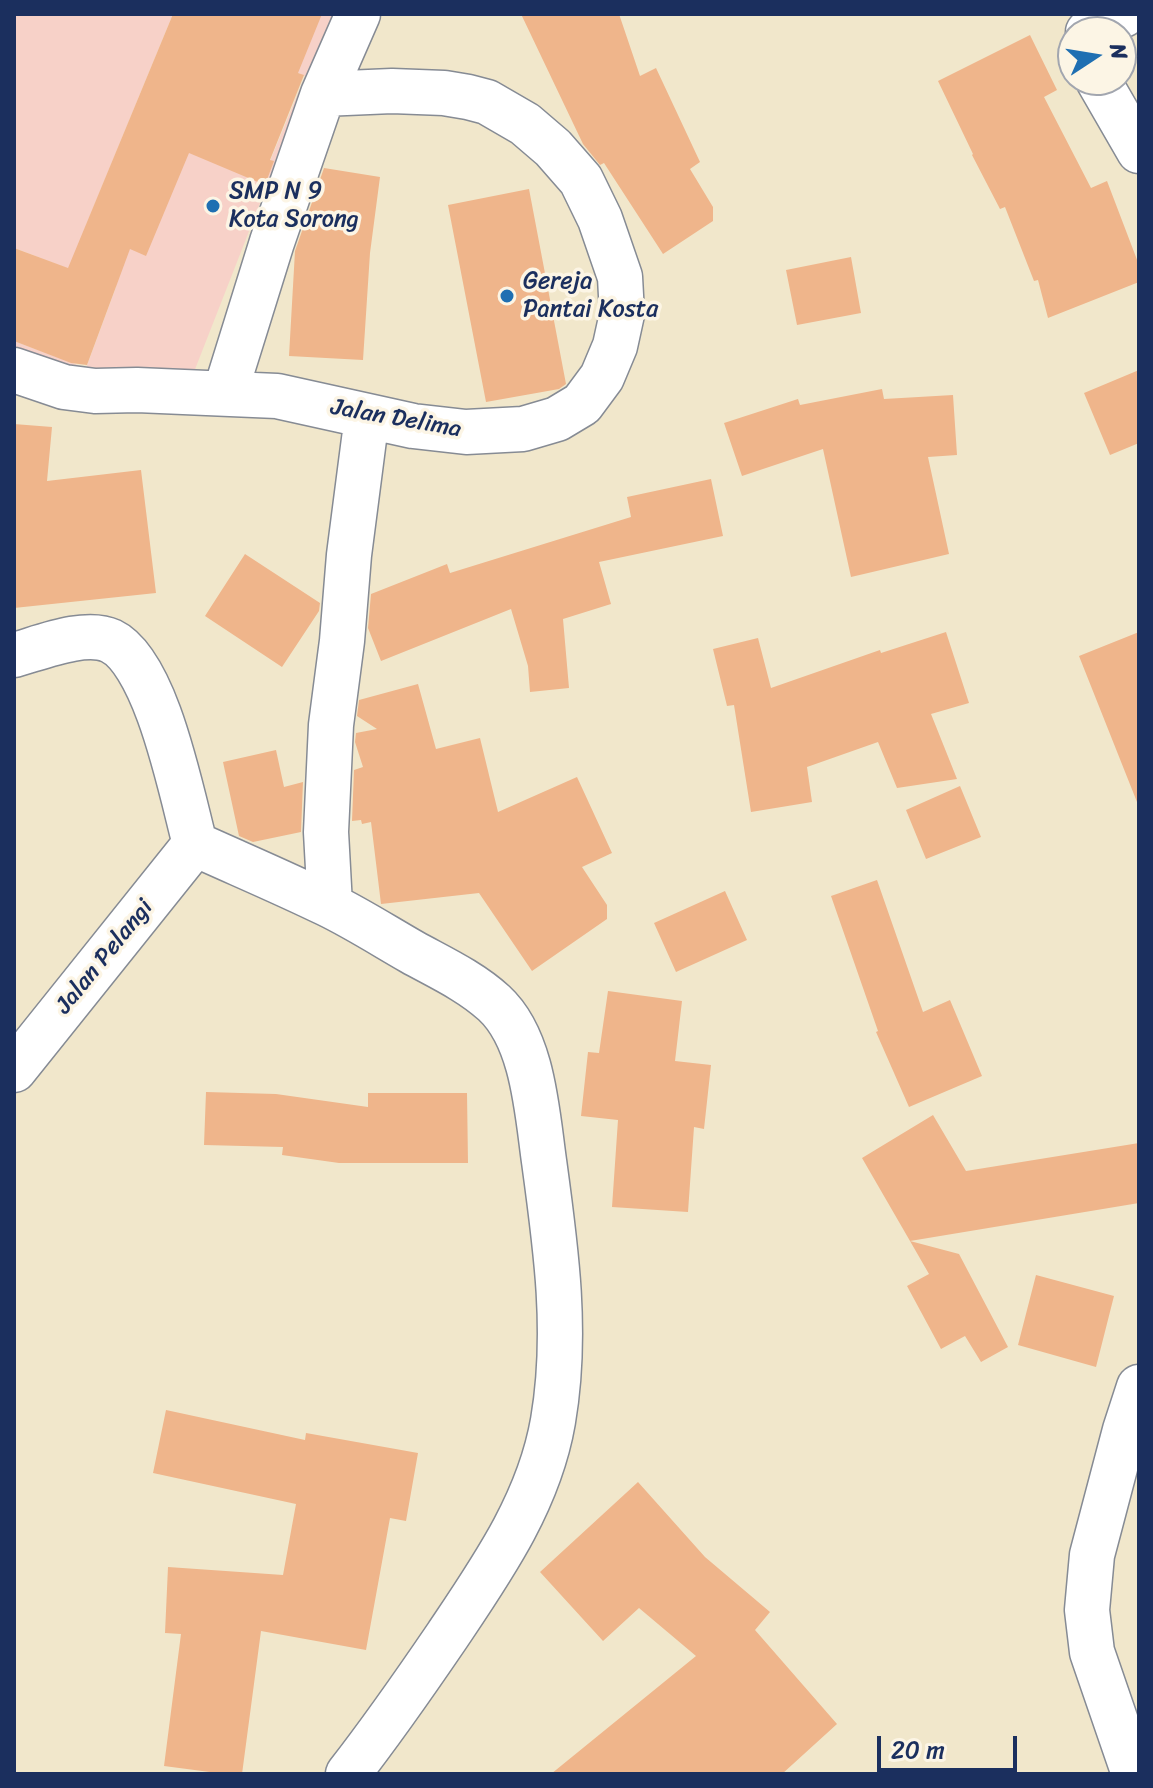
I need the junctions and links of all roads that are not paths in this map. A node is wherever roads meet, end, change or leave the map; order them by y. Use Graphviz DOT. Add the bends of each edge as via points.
graph roads {
  1 [pos="358,14"];
  2 [pos="323,94"];
  3 [pos="1107,96"];
  4 [pos="1139,151"];
  5 [pos="14,370"];
  6 [pos="225,393"];
  7 [pos="367,416"];
  8 [pos="14,655"];
  9 [pos="195,844"];
  10 [pos="330,905"];
  11 [pos="14,1070"];
  12 [pos="1139,1387"];
  13 [pos="348,1774"];
  14 [pos="1134,1774"];
  1 -- 2 [label="street"];
  2 -- 6 [label="street"];
  2 -- 7 [label="street, Jalan Delima" via="444,93 487,102 525,124 581,180 620,277 622,314 602,377 582,404 557,419 523,429 466,432"];
  3 -- 4 [label="street"];
  5 -- 6 [label="street, Jalan Delima" via="95,391"];
  6 -- 7 [label="street, Jalan Delima" via="277,396"];
  7 -- 10 [label="street" via="331,725 326,832"];
  8 -- 9 [label="street" via="91,637 111,641 130,656 163,725"];
  9 -- 10 [label="street"];
  9 -- 11 [label="street, Jalan Pelangi"];
  10 -- 13 [label="street" via="468,984 509,1020 536,1104 560,1295 553,1423 535,1488 477,1591"];
  12 -- 14 [label="street" via="1092,1555 1087,1610 1092,1652"];
}
